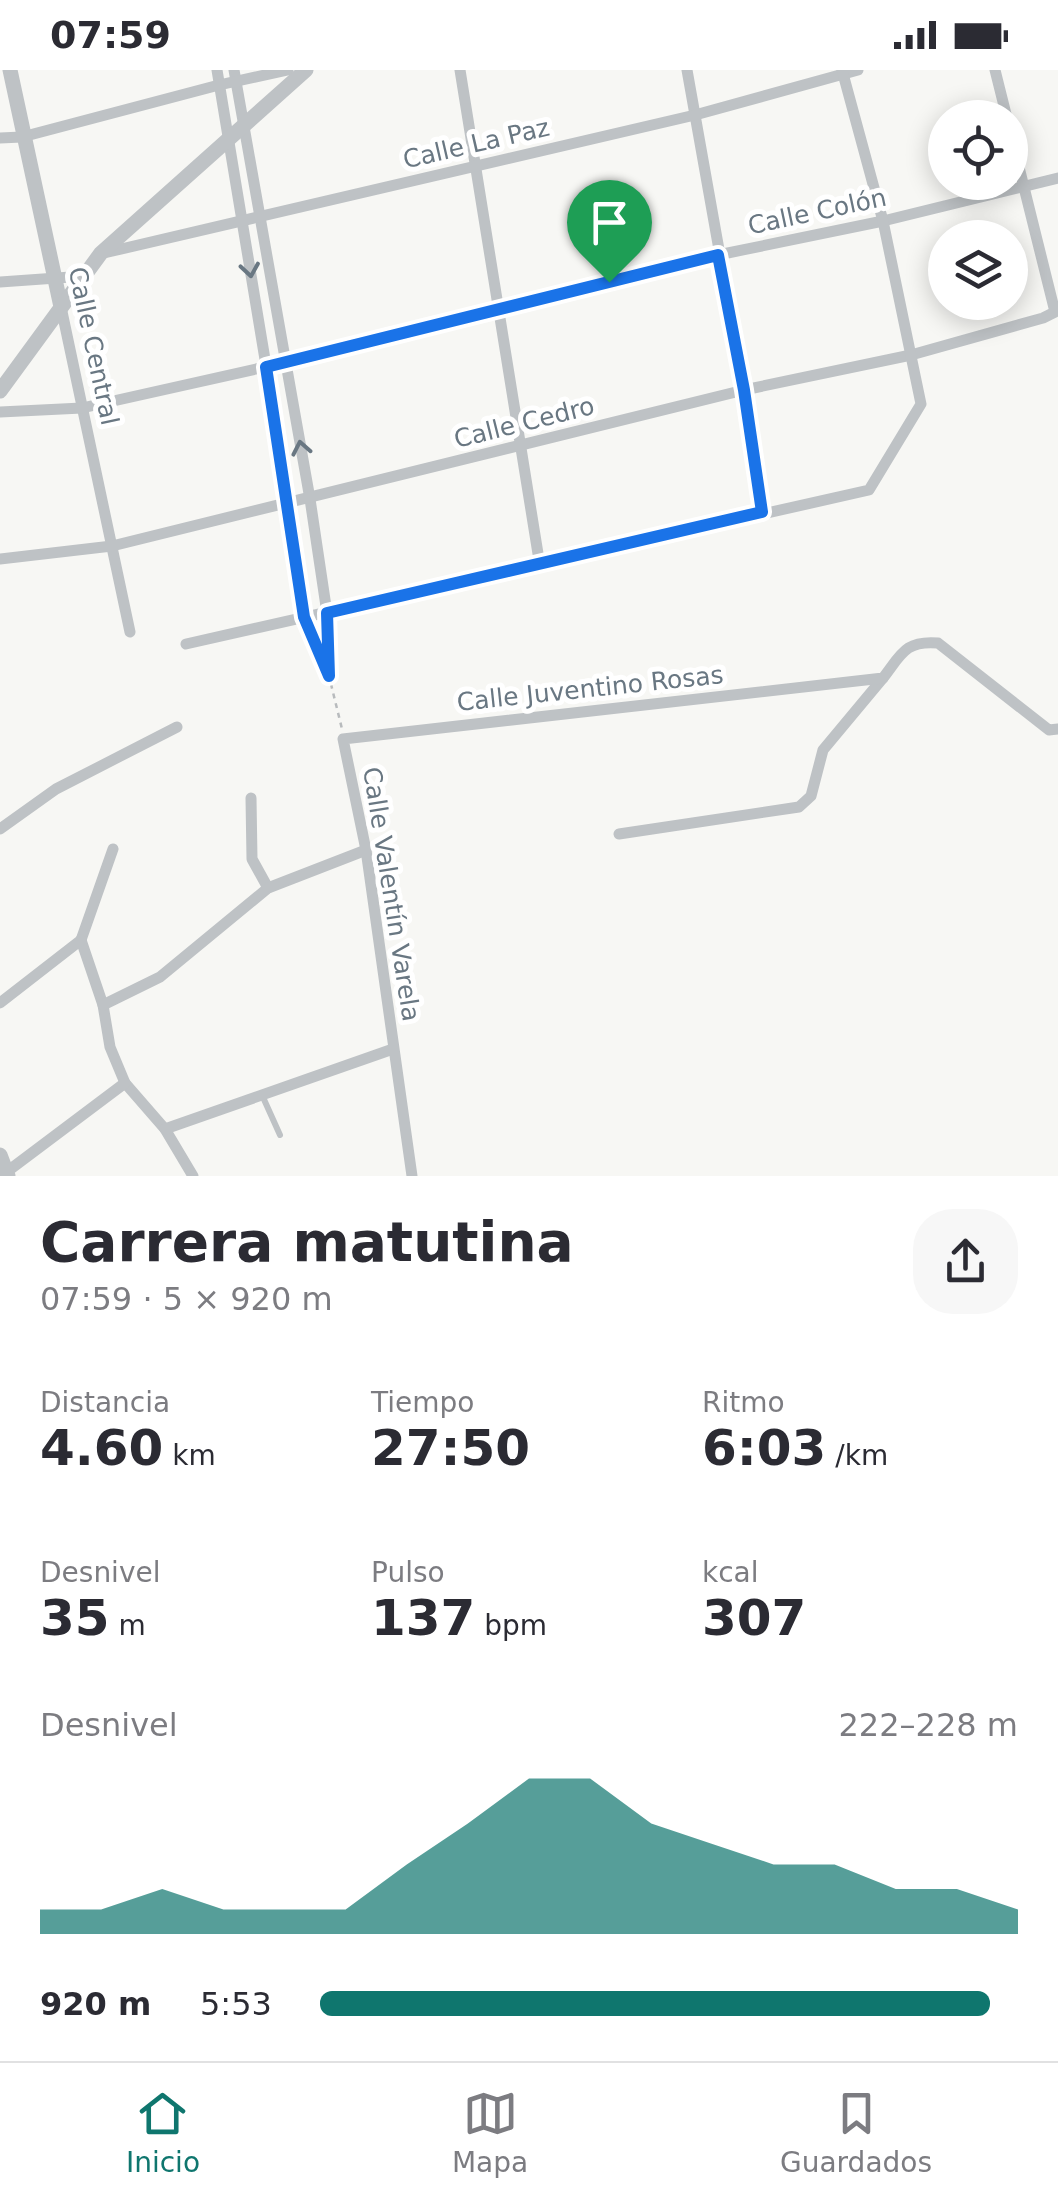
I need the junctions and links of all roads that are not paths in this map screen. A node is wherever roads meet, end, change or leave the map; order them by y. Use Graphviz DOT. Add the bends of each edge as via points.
graph roads {
  1 [pos="10,70"];
  2 [pos="217,70"];
  3 [pos="288,70"];
  4 [pos="306,70"];
  5 [pos="460,70"];
  6 [pos="687,70"];
  7 [pos="858,70"];
  8 [pos="995,70"];
  9 [pos="842,72"];
  10 [pos="235,75"];
  11 [pos="219,85"];
  12 [pos="1002,100"];
  13 [pos="695,115"];
  14 [pos="243,128"];
  15 [pos="22,137"];
  16 [pos="0,138"];
  17 [pos="228,141"];
  18 [pos="477,166"];
  19 [pos="1058,178"];
  20 [pos="1028,185"];
  21 [pos="968,200"];
  22 [pos="1027,200"];
  23 [pos="260,217"];
  24 [pos="243,221"];
  25 [pos="883,221"];
  26 [pos="102,254"];
  27 [pos="718,255"];
  28 [pos="85,276"];
  29 [pos="55,280"];
  30 [pos="0,282"];
  31 [pos="60,307"];
  32 [pos="500,308"];
  33 [pos="911,356"];
  34 [pos="284,362"];
  35 [pos="266,367"];
  36 [pos="744,390"];
  37 [pos="0,391"];
  38 [pos="82,408"];
  39 [pos="0,412"];
  40 [pos="520,447"];
  41 [pos="310,499"];
  42 [pos="289,504"];
  43 [pos="762,512"];
  44 [pos="112,546"];
  45 [pos="0,559"];
  46 [pos="540,566"];
  47 [pos="327,613"];
  48 [pos="304,617"];
  49 [pos="130,632"];
  50 [pos="186,644"];
  51 [pos="882,678"];
  52 [pos="176,727"];
  53 [pos="1058,729"];
  54 [pos="344,738"];
  55 [pos="250,798"];
  56 [pos="0,829"];
  57 [pos="619,834"];
  58 [pos="113,848"];
  59 [pos="366,850"];
  60 [pos="268,888"];
  61 [pos="80,940"];
  62 [pos="0,1004"];
  63 [pos="103,1005"];
  64 [pos="393,1048"];
  65 [pos="125,1083"];
  66 [pos="262,1094"];
  67 [pos="165,1130"];
  68 [pos="280,1134"];
  69 [pos="0,1154"];
  70 [pos="4,1175"];
  71 [pos="193,1176"];
  72 [pos="412,1176"];
  1 -- 15 [label="street, Calle Central"];
  2 -- 11 [label="street"];
  3 -- 10 [label="street"];
  4 -- 14 [label="street"];
  5 -- 18 [label="street"];
  6 -- 13 [label="street"];
  7 -- 9 [label="street, Calle La Paz"];
  8 -- 12 [label="street"];
  9 -- 13 [label="street, Calle La Paz"];
  9 -- 25 [label="street"];
  10 -- 11 [label="street"];
  10 -- 14 [label="street"];
  11 -- 15 [label="street"];
  11 -- 17 [label="street"];
  13 -- 18 [label="street, Calle La Paz"];
  13 -- 27 [label="street"];
  14 -- 17 [label="street"];
  14 -- 23 [label="street"];
  15 -- 16 [label="street"];
  15 -- 29 [label="street, Calle Central"];
  17 -- 24 [label="street"];
  17 -- 26 [label="street"];
  18 -- 23 [label="street, Calle La Paz"];
  18 -- 32 [label="street"];
  19 -- 20 [label="street, Calle Colón"];
  21 -- 25 [label="street, Calle Colón"];
  22 -- 33 [label="street, Calle Cedro" via="1055,312"];
  23 -- 24 [label="street, Calle La Paz"];
  23 -- 34 [label="street"];
  24 -- 26 [label="street, Calle La Paz"];
  24 -- 35 [label="street, one-way"];
  25 -- 27 [label="street, Calle Colón"];
  25 -- 33 [label="street"];
  26 -- 28 [label="street"];
  27 -- 32 [label="street, Calle Colón"];
  27 -- 36 [label="street"];
  28 -- 29 [label="street"];
  28 -- 31 [label="street"];
  29 -- 30 [label="street"];
  29 -- 31 [label="street, Calle Central"];
  31 -- 37 [label="street"];
  31 -- 38 [label="street, Calle Central"];
  32 -- 34 [label="street, Calle Colón"];
  32 -- 40 [label="street"];
  33 -- 36 [label="street, Calle Cedro"];
  33 -- 43 [label="street" via="920,404 869,490"];
  34 -- 35 [label="street, Calle Colón"];
  41 -- 34 [label="street, one-way"];
  35 -- 38 [label="street, Calle Colón"];
  35 -- 42 [label="street"];
  36 -- 40 [label="street, Calle Cedro"];
  36 -- 43 [label="street"];
  38 -- 39 [label="street, Calle Colón"];
  38 -- 44 [label="street, Calle Central"];
  40 -- 41 [label="street, Calle Cedro"];
  40 -- 46 [label="street"];
  41 -- 42 [label="street, Calle Cedro"];
  41 -- 47 [label="street"];
  42 -- 44 [label="street, Calle Cedro"];
  42 -- 48 [label="street"];
  43 -- 46 [label="street"];
  44 -- 45 [label="street, Calle Cedro"];
  44 -- 49 [label="street, Calle Central"];
  46 -- 47 [label="street"];
  47 -- 48 [label="street"];
  48 -- 50 [label="street"];
  51 -- 53 [label="street" via="909,645 938,643 1049,730"];
  51 -- 54 [label="street, Calle Juventino Rosas"];
  51 -- 57 [label="street" via="824,750 811,796 799,807"];
  52 -- 56 [label="street" via="56,789"];
  54 -- 59 [label="street, Calle Valentín Varela"];
  55 -- 60 [label="street" via="252,859"];
  58 -- 61 [label="street"];
  59 -- 60 [label="street"];
  59 -- 64 [label="street, Calle Valentín Varela"];
  60 -- 63 [label="street" via="160,977"];
  61 -- 62 [label="street"];
  61 -- 63 [label="street"];
  63 -- 65 [label="street"];
  64 -- 66 [label="street"];
  64 -- 72 [label="street, Calle Valentín Varela"];
  65 -- 67 [label="street"];
  65 -- 70 [label="street"];
  66 -- 67 [label="street"];
  66 -- 68 [label="lane"];
  67 -- 71 [label="street"];
  69 -- 70 [label="street"];
}
